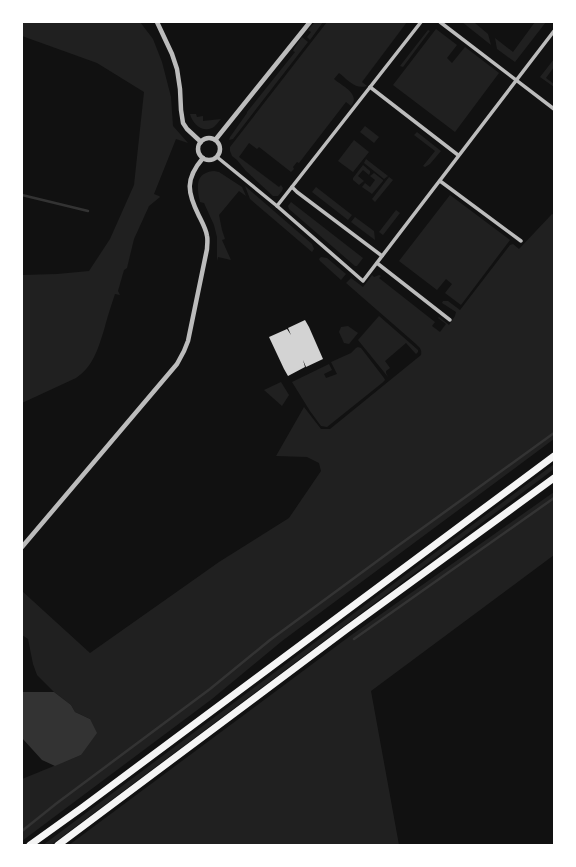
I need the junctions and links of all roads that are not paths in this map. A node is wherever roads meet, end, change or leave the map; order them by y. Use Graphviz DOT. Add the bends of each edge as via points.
graph roads {
  1 [pos="157,22"];
  2 [pos="310,22"];
  3 [pos="421,22"];
  4 [pos="440,22"];
  5 [pos="554,31"];
  6 [pos="517,80"];
  7 [pos="370,87"];
  8 [pos="554,109"];
  9 [pos="216,139"];
  10 [pos="201,142"];
  11 [pos="458,155"];
  12 [pos="217,157"];
  13 [pos="203,158"];
  14 [pos="440,181"];
  15 [pos="292,187"];
  16 [pos="277,206"];
  17 [pos="521,241"];
  18 [pos="382,256"];
  19 [pos="377,263"];
  20 [pos="450,320"];
  21 [pos="554,456"];
  22 [pos="554,478"];
  23 [pos="22,546"];
  24 [pos="30,845"];
  25 [pos="58,845"];
  1 -- 10 [label="street" via="177,70 183,123"];
  2 -- 9 [label="street"];
  3 -- 7 [label="street"];
  4 -- 6 [label="street"];
  5 -- 6 [label="street"];
  6 -- 8 [label="street"];
  6 -- 11 [label="street"];
  7 -- 11 [label="street"];
  7 -- 15 [label="street"];
  9 -- 10 [label="street" via="208,138"];
  9 -- 12 [label="street" via="221,148"];
  10 -- 13 [label="street" via="198,150"];
  11 -- 14 [label="street"];
  12 -- 13 [label="street" via="210,160"];
  12 -- 16 [label="street"];
  13 -- 23 [label="street" via="190,179 189,192 207,236 207,249 184,351 176,364"];
  14 -- 17 [label="street"];
  14 -- 18 [label="street"];
  15 -- 16 [label="street"];
  15 -- 18 [label="street"];
  16 -- 19 [label="street" via="363,281"];
  18 -- 19 [label="street"];
  19 -- 20 [label="street"];
  21 -- 24 [label="highway"];
  22 -- 25 [label="highway" via="346,629"];
}
